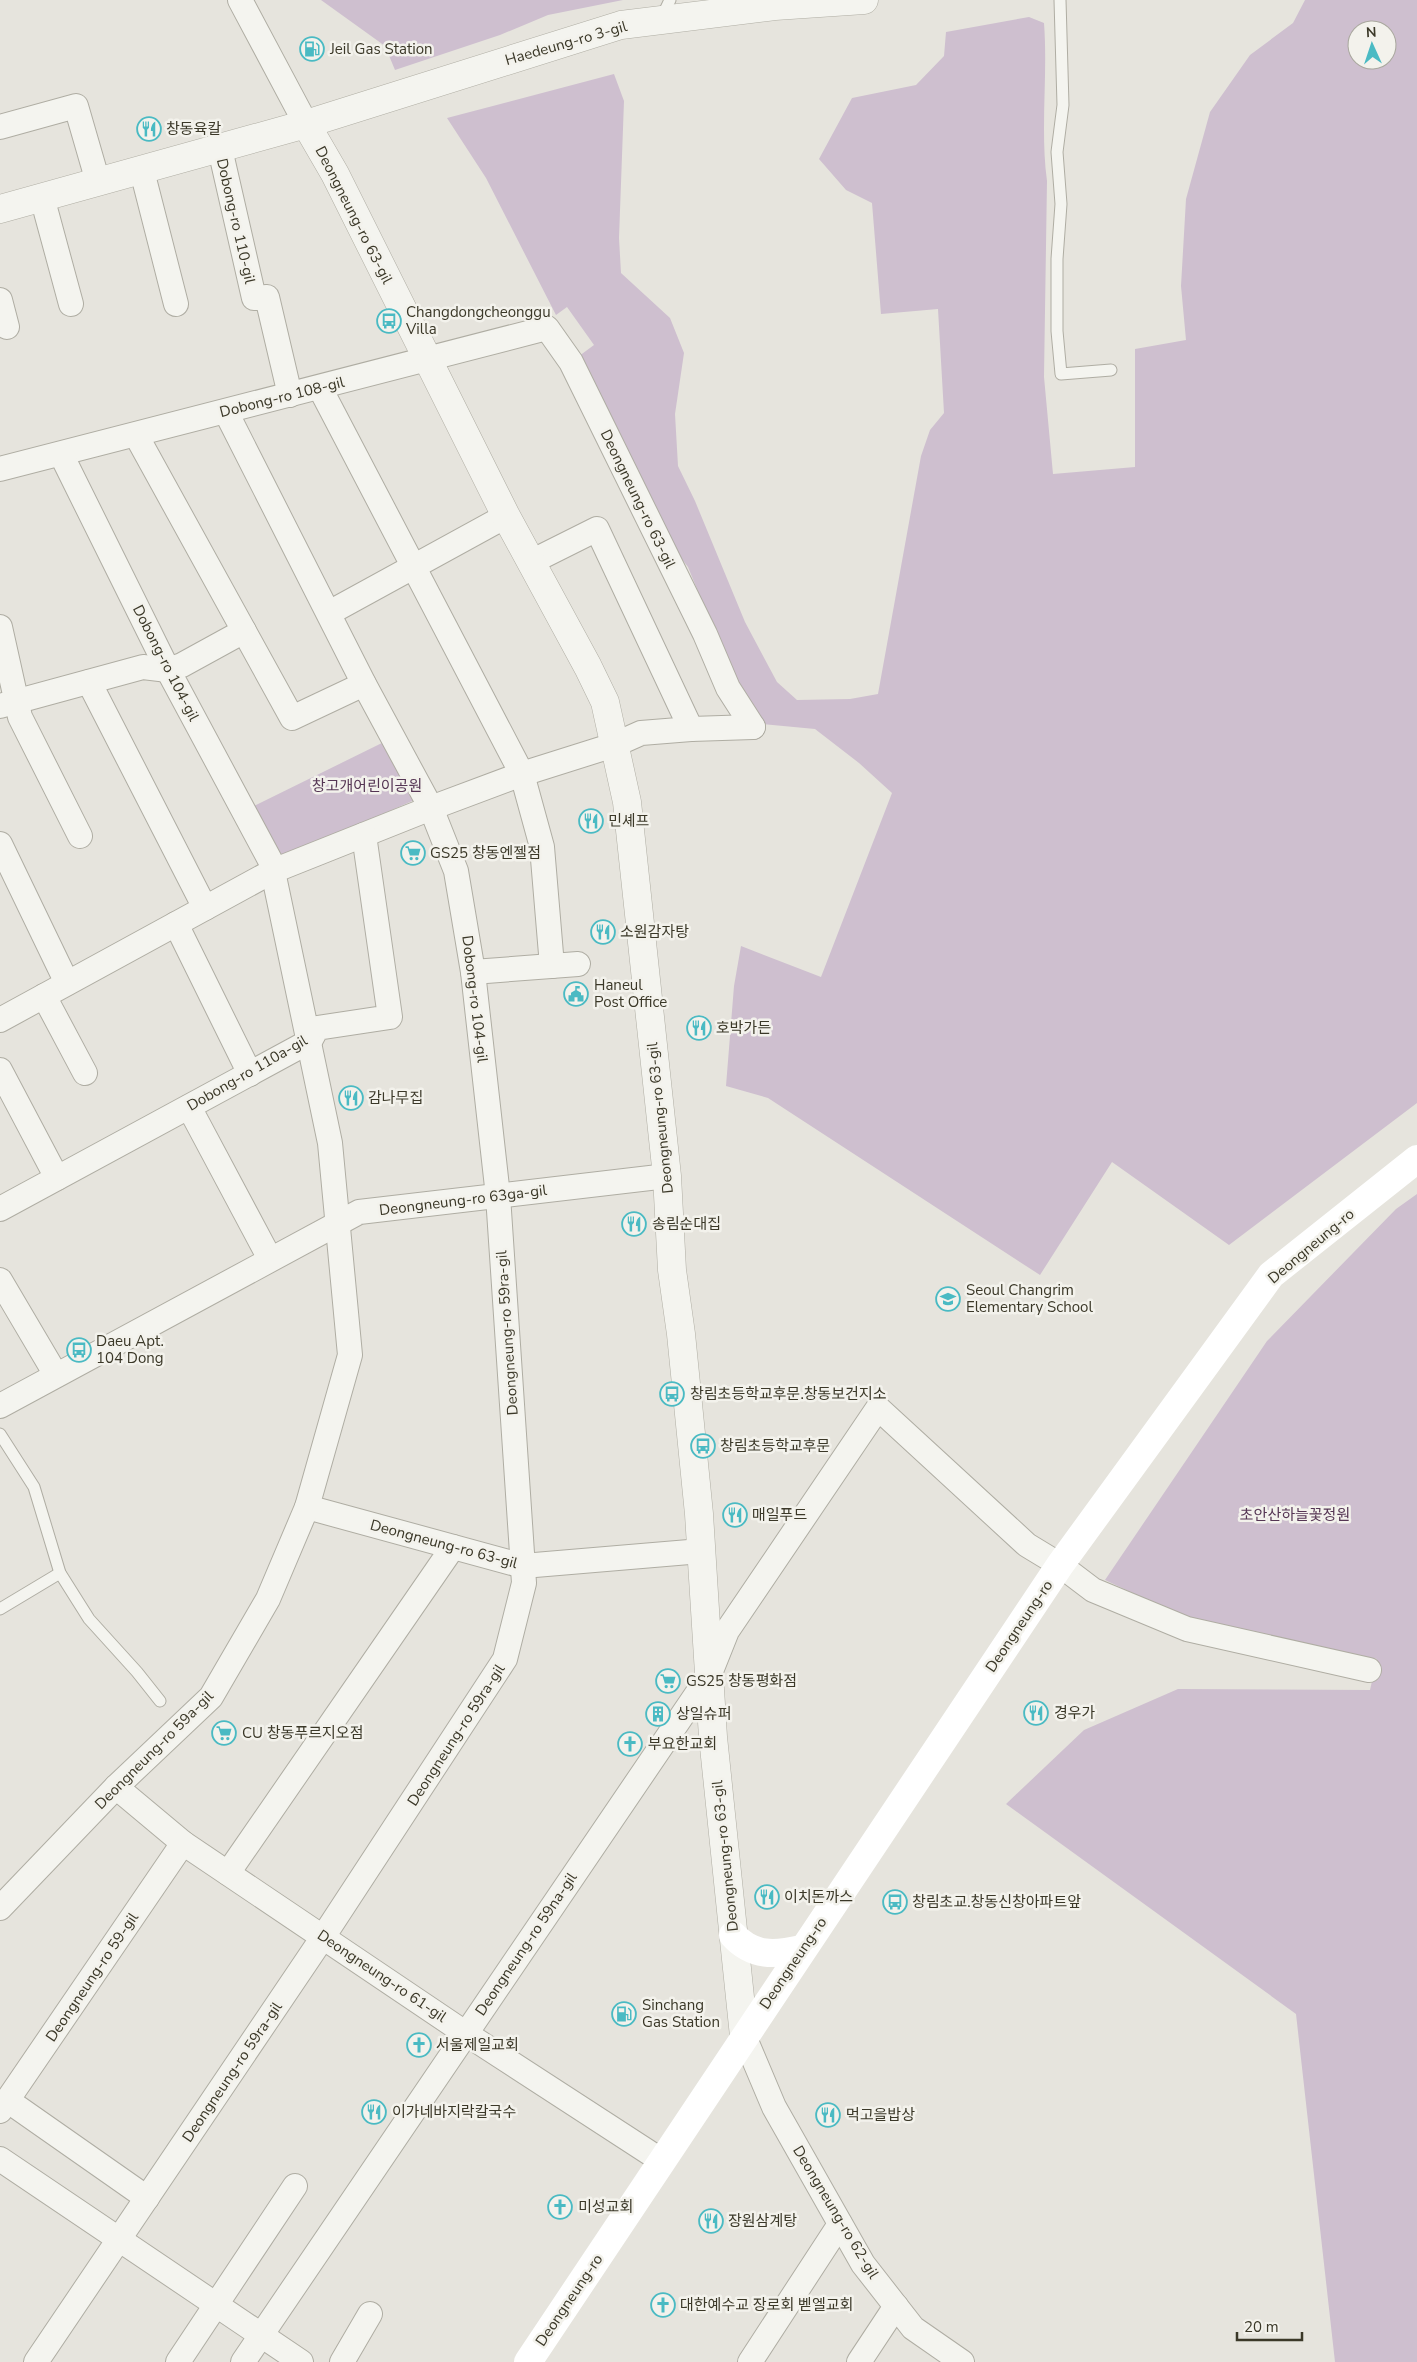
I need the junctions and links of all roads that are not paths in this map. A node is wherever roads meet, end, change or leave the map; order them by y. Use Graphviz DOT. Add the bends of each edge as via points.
graph roads {
  1 [pos="240,0"];
  2 [pos="864,0"];
  3 [pos="1060,0"];
  4 [pos="665,10"];
  5 [pos="306,124"];
  6 [pos="0,127"];
  7 [pos="220,149"];
  8 [pos="142,171"];
  9 [pos="98,182"];
  10 [pos="42,197"];
  11 [pos="0,209"];
  12 [pos="0,300"];
  13 [pos="71,304"];
  14 [pos="176,304"];
  15 [pos="6,327"];
  16 [pos="428,360"];
  17 [pos="1111,370"];
  18 [pos="320,388"];
  19 [pos="290,395"];
  20 [pos="226,412"];
  21 [pos="136,435"];
  22 [pos="61,454"];
  23 [pos="0,469"];
  24 [pos="506,516"];
  25 [pos="531,562"];
  26 [pos="412,568"];
  27 [pos="329,614"];
  28 [pos="0,627"];
  29 [pos="244,630"];
  30 [pos="168,670"];
  31 [pos="89,682"];
  32 [pos="364,684"];
  33 [pos="8,704"];
  34 [pos="691,729"];
  35 [pos="614,745"];
  36 [pos="522,774"];
  37 [pos="431,808"];
  38 [pos="364,835"];
  39 [pos="80,836"];
  40 [pos="0,844"];
  41 [pos="273,871"];
  42 [pos="205,908"];
  43 [pos="176,924"];
  44 [pos="578,964"];
  45 [pos="552,966"];
  46 [pos="473,972"];
  47 [pos="67,983"];
  48 [pos="44,996"];
  49 [pos="0,1020"];
  50 [pos="310,1041"];
  51 [pos="0,1070"];
  52 [pos="85,1073"];
  53 [pos="250,1074"];
  54 [pos="189,1107"];
  55 [pos="1417,1159"];
  56 [pos="667,1176"];
  57 [pos="58,1178"];
  58 [pos="498,1196"];
  59 [pos="0,1209"];
  60 [pos="338,1223"];
  61 [pos="270,1259"];
  62 [pos="0,1280"];
  63 [pos="56,1375"];
  64 [pos="0,1406"];
  65 [pos="0,1434"];
  66 [pos="307,1507"];
  67 [pos="453,1546"];
  68 [pos="701,1551"];
  69 [pos="1060,1565"];
  70 [pos="523,1566"];
  71 [pos="60,1572"];
  72 [pos="0,1609"];
  73 [pos="1368,1670"];
  74 [pos="709,1676"];
  75 [pos="160,1701"];
  76 [pos="116,1786"];
  77 [pos="183,1843"];
  78 [pos="228,1873"];
  79 [pos="0,1908"];
  80 [pos="733,1935"];
  81 [pos="323,1937"];
  82 [pos="802,1949"];
  83 [pos="465,2032"];
  84 [pos="744,2036"];
  85 [pos="4,2105"];
  86 [pos="0,2159"];
  87 [pos="662,2161"];
  88 [pos="295,2186"];
  89 [pos="147,2198"];
  90 [pos="840,2224"];
  91 [pos="120,2240"];
  92 [pos="215,2304"];
  93 [pos="896,2306"];
  94 [pos="370,2314"];
  95 [pos="261,2335"];
  96 [pos="36,2362"];
  97 [pos="178,2362"];
  98 [pos="243,2362"];
  99 [pos="301,2362"];
  100 [pos="342,2362"];
  101 [pos="528,2362"];
  102 [pos="750,2362"];
  103 [pos="859,2362"];
  104 [pos="962,2362"];
  1 -- 5 [label="street"];
  2 -- 4 [label="street, Haedeung-ro 3-gil"];
  3 -- 17 [label="lane" via="1063,105 1057,152 1061,204 1057,259 1061,374"];
  4 -- 5 [label="street, Haedeung-ro 3-gil"];
  5 -- 7 [label="street, Dobong-ro 110-gil"];
  5 -- 16 [label="street, Deongneung-ro 63-gil" via="336,174"];
  6 -- 9 [label="street" via="76,106"];
  7 -- 8 [label="street, Dobong-ro 110-gil"];
  7 -- 19 [label="street, Dobong-ro 110-gil" via="254,298 268,297"];
  8 -- 9 [label="street, Dobong-ro 110-gil"];
  8 -- 14 [label="street"];
  9 -- 10 [label="street, Dobong-ro 110-gil"];
  10 -- 11 [label="street, Dobong-ro 110-gil"];
  10 -- 13 [label="street"];
  12 -- 15 [label="street"];
  16 -- 18 [label="street, Dobong-ro 108-gil"];
  16 -- 24 [label="street, Deongneung-ro 63-gil"];
  16 -- 34 [label="street, Deongneung-ro 63-gil" via="547,328 552,335 571,362 728,688 753,727"];
  18 -- 19 [label="street, Dobong-ro 108-gil"];
  18 -- 26 [label="street"];
  19 -- 20 [label="street, Dobong-ro 108-gil"];
  20 -- 21 [label="street, Dobong-ro 108-gil"];
  20 -- 27 [label="street, Dobong-ro 104-gil"];
  21 -- 22 [label="street, Dobong-ro 108-gil"];
  21 -- 29 [label="street"];
  22 -- 23 [label="street, Dobong-ro 108-gil"];
  22 -- 30 [label="street, Dobong-ro 104-gil"];
  24 -- 25 [label="street, Deongneung-ro 63-gil"];
  24 -- 26 [label="street"];
  25 -- 34 [label="street" via="597,529"];
  25 -- 35 [label="street, Deongneung-ro 63-gil" via="605,702"];
  26 -- 27 [label="street"];
  26 -- 36 [label="street"];
  27 -- 32 [label="street, Dobong-ro 104-gil"];
  28 -- 33 [label="street" via="14,684"];
  29 -- 30 [label="street"];
  29 -- 32 [label="street" via="292,718"];
  30 -- 31 [label="street" via="142,667"];
  30 -- 41 [label="street, Dobong-ro 104-gil"];
  31 -- 33 [label="street"];
  31 -- 42 [label="street"];
  32 -- 37 [label="street, Dobong-ro 104-gil"];
  33 -- 39 [label="street" via="20,718"];
  34 -- 35 [label="street, Deongneung-ro 63-gil" via="641,733"];
  35 -- 36 [label="street"];
  35 -- 56 [label="street, Deongneung-ro 63-gil" via="627,802"];
  36 -- 37 [label="street"];
  36 -- 45 [label="street" via="542,847"];
  37 -- 38 [label="street"];
  37 -- 46 [label="street, Dobong-ro 104-gil" via="456,871"];
  38 -- 41 [label="street"];
  38 -- 50 [label="street, Dobong-ro 110a-gil" via="390,1017 317,1028"];
  40 -- 47 [label="street"];
  41 -- 42 [label="street"];
  41 -- 50 [label="street, Dobong-ro 104-gil"];
  42 -- 43 [label="street"];
  43 -- 47 [label="street"];
  43 -- 53 [label="street"];
  44 -- 45 [label="street"];
  45 -- 46 [label="street"];
  46 -- 58 [label="street, Dobong-ro 104-gil"];
  47 -- 48 [label="street"];
  48 -- 49 [label="street"];
  48 -- 52 [label="street"];
  50 -- 53 [label="street, Dobong-ro 110a-gil"];
  50 -- 60 [label="street, Dobong-ro 104-gil" via="330,1143"];
  51 -- 57 [label="street"];
  53 -- 54 [label="street, Dobong-ro 110a-gil"];
  54 -- 57 [label="street, Dobong-ro 110a-gil"];
  54 -- 61 [label="street"];
  55 -- 69 [label="main road, Deongneung-ro" via="1271,1275"];
  56 -- 58 [label="street, Deongneung-ro 63ga-gil"];
  56 -- 68 [label="street, Deongneung-ro 63-gil" via="672,1270"];
  57 -- 59 [label="street, Dobong-ro 110a-gil"];
  58 -- 60 [label="street, Deongneung-ro 63ga-gil" via="359,1212"];
  58 -- 70 [label="street, Deongneung-ro 59ra-gil"];
  60 -- 61 [label="street, Deongneung-ro 63ga-gil"];
  60 -- 66 [label="street, Deongneung-ro 59a-gil" via="350,1354"];
  61 -- 63 [label="street, Deongneung-ro 63ga-gil"];
  62 -- 63 [label="street"];
  63 -- 64 [label="street, Deongneung-ro 63ga-gil"];
  65 -- 71 [label="lane" via="34,1487"];
  66 -- 67 [label="street, Deongneung-ro 63-gil"];
  66 -- 76 [label="street, Deongneung-ro 59a-gil" via="268,1599 211,1697"];
  67 -- 70 [label="street, Deongneung-ro 63-gil"];
  67 -- 78 [label="street"];
  68 -- 70 [label="street, Deongneung-ro 63-gil"];
  68 -- 74 [label="street, Deongneung-ro 63-gil"];
  69 -- 73 [label="street, Deongneung-ro" via="1093,1590 1187,1629"];
  69 -- 74 [label="street, Deongneung-ro 63-gil" via="1027,1545 878,1408 727,1631"];
  69 -- 82 [label="main road, Deongneung-ro"];
  70 -- 81 [label="street, Deongneung-ro 59ra-gil" via="524,1582 505,1660"];
  71 -- 72 [label="lane"];
  71 -- 75 [label="lane" via="89,1620"];
  74 -- 80 [label="street, Deongneung-ro 63-gil"];
  74 -- 83 [label="street, Deongneung-ro 59na-gil"];
  76 -- 77 [label="street, Deongneung-ro 61-gil"];
  76 -- 79 [label="street, Deongneung-ro 59a-gil"];
  77 -- 78 [label="street, Deongneung-ro 61-gil"];
  77 -- 85 [label="street, Deongneung-ro 59-gil"];
  78 -- 81 [label="street, Deongneung-ro 61-gil"];
  80 -- 82 [label="main road" via="743,1946 761,1953 781,1954"];
  80 -- 84 [label="street, Deongneung-ro 63-gil"];
  81 -- 83 [label="street, Deongneung-ro 61-gil"];
  81 -- 89 [label="street, Deongneung-ro 59ra-gil"];
  82 -- 84 [label="main road, Deongneung-ro"];
  83 -- 87 [label="street, Deongneung-ro 61-gil"];
  83 -- 95 [label="street, Deongneung-ro 59na-gil"];
  84 -- 87 [label="main road, Deongneung-ro"];
  84 -- 90 [label="street, Deongneung-ro 62-gil" via="774,2107"];
  85 -- 89 [label="street"];
  86 -- 91 [label="street"];
  87 -- 101 [label="main road, Deongneung-ro"];
  88 -- 92 [label="street"];
  89 -- 91 [label="street, Deongneung-ro 59ra-gil"];
  90 -- 93 [label="street, Deongneung-ro 62-gil" via="863,2264"];
  90 -- 102 [label="street"];
  91 -- 92 [label="street"];
  91 -- 96 [label="street, Deongneung-ro 59ra-gil"];
  92 -- 95 [label="street"];
  92 -- 97 [label="street"];
  93 -- 103 [label="street"];
  93 -- 104 [label="street, Deongneung-ro 62-gil" via="913,2328"];
  94 -- 100 [label="street"];
  95 -- 98 [label="street, Deongneung-ro 59na-gil"];
  95 -- 99 [label="street"];
}
